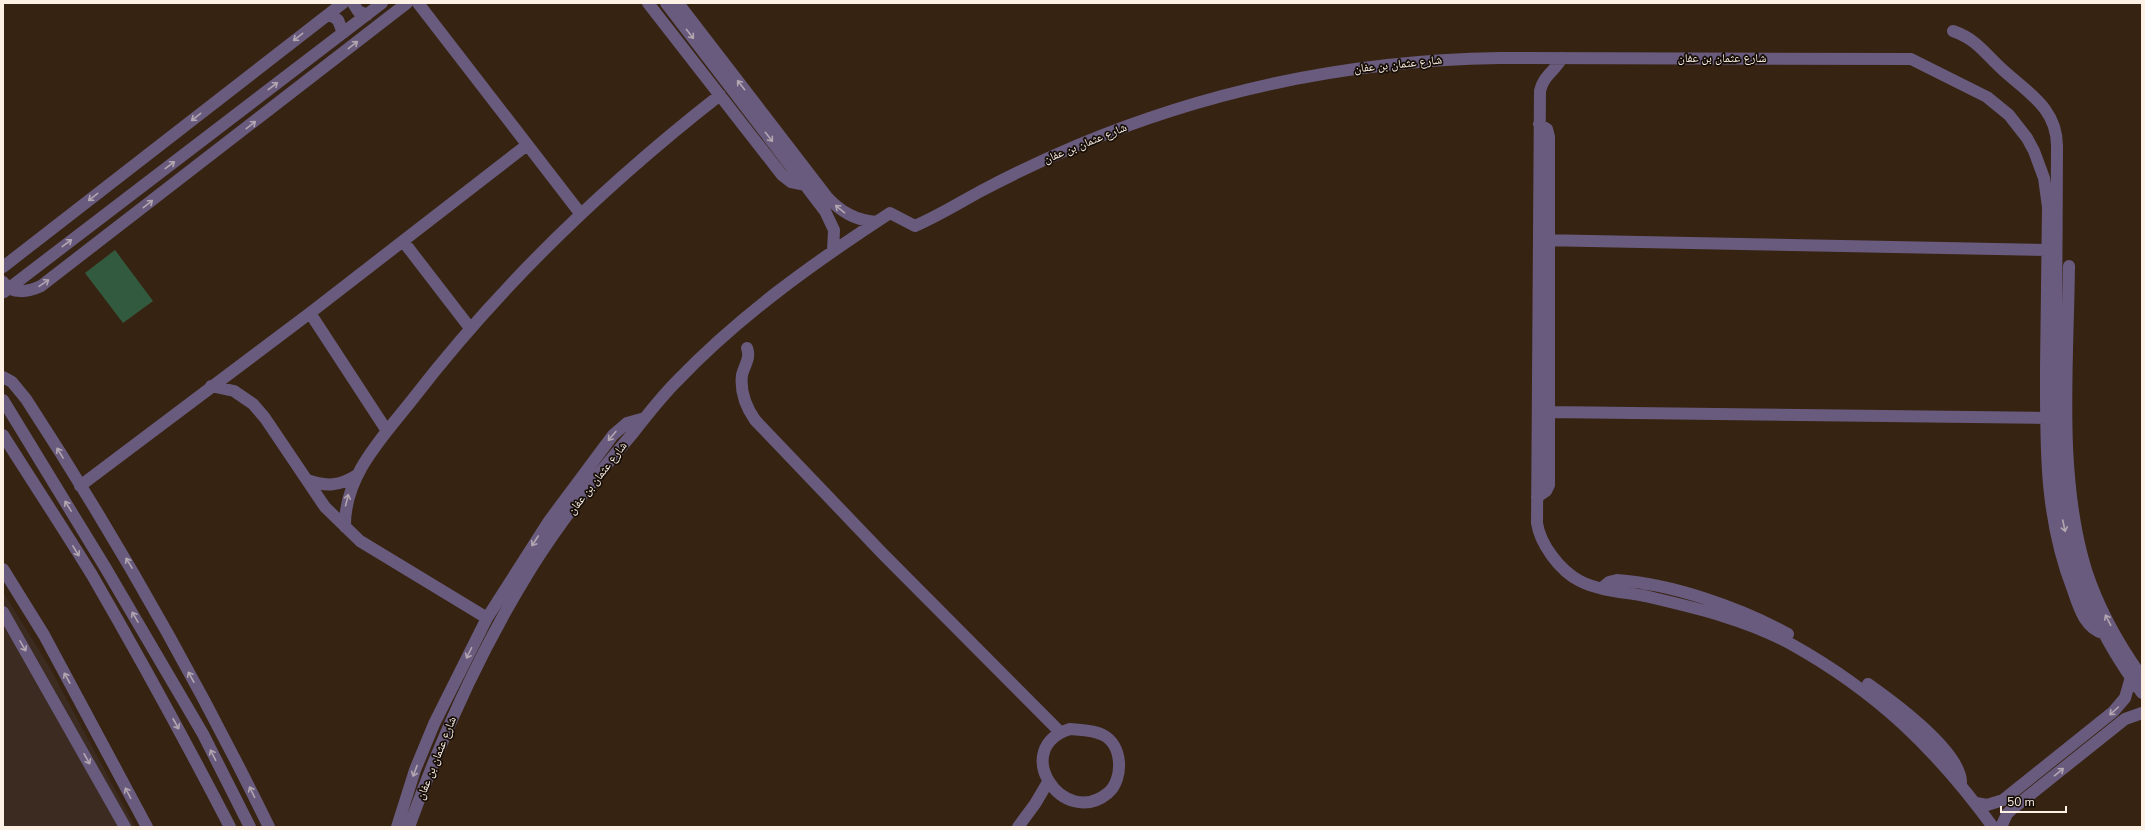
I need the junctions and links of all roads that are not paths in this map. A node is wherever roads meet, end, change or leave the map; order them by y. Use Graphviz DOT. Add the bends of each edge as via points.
graph roads {
  1 [pos="343,3"];
  2 [pos="353,3"];
  3 [pos="382,3"];
  4 [pos="407,3"];
  5 [pos="418,3"];
  6 [pos="648,3"];
  7 [pos="666,3"];
  8 [pos="678,3"];
  9 [pos="329,14"];
  10 [pos="367,14"];
  11 [pos="1953,31"];
  12 [pos="343,33"];
  13 [pos="1562,58"];
  14 [pos="720,95"];
  15 [pos="527,145"];
  16 [pos="806,185"];
  17 [pos="2052,207"];
  18 [pos="580,213"];
  19 [pos="876,222"];
  20 [pos="1544,240"];
  21 [pos="403,241"];
  22 [pos="2047,250"];
  23 [pos="833,251"];
  24 [pos="2069,266"];
  25 [pos="3,267"];
  26 [pos="5,288"];
  27 [pos="310,312"];
  28 [pos="470,328"];
  29 [pos="748,348"];
  30 [pos="3,377"];
  31 [pos="211,386"];
  32 [pos="3,400"];
  33 [pos="1549,412"];
  34 [pos="645,418"];
  35 [pos="2046,418"];
  36 [pos="387,431"];
  37 [pos="3,435"];
  38 [pos="358,474"];
  39 [pos="306,480"];
  40 [pos="80,486"];
  41 [pos="2064,486"];
  42 [pos="1537,497"];
  43 [pos="345,527"];
  44 [pos="3,570"];
  45 [pos="3,612"];
  46 [pos="487,618"];
  47 [pos="2105,634"];
  48 [pos="149,642"];
  49 [pos="135,651"];
  50 [pos="167,673"];
  51 [pos="2137,677"];
  52 [pos="152,681"];
  53 [pos="2142,693"];
  54 [pos="2142,713"];
  55 [pos="1060,732"];
  56 [pos="1048,782"];
  57 [pos="1976,804"];
  58 [pos="125,827"];
  59 [pos="147,827"];
  60 [pos="230,827"];
  61 [pos="250,827"];
  62 [pos="269,827"];
  63 [pos="397,827"];
  64 [pos="409,827"];
  65 [pos="1018,827"];
  66 [pos="1993,827"];
  67 [pos="2001,827"];
  1 -- 9 [label="street"];
  2 -- 10 [label="street" via="358,11"];
  3 -- 10 [label="street"];
  26 -- 4 [label="street, one-way" via="25,291 41,286"];
  5 -- 15 [label="street"];
  6 -- 14 [label="street"];
  7 -- 16 [label="street, one-way"];
  19 -- 8 [label="street, one-way" via="860,220 845,213 827,197"];
  9 -- 12 [label="street" via="338,20"];
  9 -- 25 [label="street, one-way"];
  10 -- 12 [label="street"];
  11 -- 17 [label="street" via="1978,44 2000,67 2040,101 2049,114 2057,137"];
  26 -- 12 [label="street, one-way"];
  13 -- 17 [label="street, شارع عثمان بن عفان" via="1911,59 1974,90 2009,115 2034,151"];
  13 -- 19 [label="street, شارع عثمان بن عفان" via="1446,59 1392,64 1331,72 1232,93 1143,120 1078,145 1029,167 915,226 890,213"];
  13 -- 20 [label="street" via="1541,85 1540,124 1546,129 1549,137"];
  14 -- 16 [label="street" via="782,175 792,182"];
  14 -- 18 [label="street" via="633,165"];
  15 -- 18 [label="street"];
  15 -- 21 [label="street"];
  16 -- 23 [label="street" via="832,223 835,237"];
  17 -- 22 [label="street"];
  17 -- 41 [label="street" via="2056,445"];
  18 -- 28 [label="street"];
  19 -- 23 [label="street, شارع عثمان بن عفان"];
  20 -- 22 [label="street"];
  20 -- 33 [label="street"];
  20 -- 42 [label="street"];
  21 -- 27 [label="street"];
  21 -- 28 [label="street"];
  22 -- 35 [label="street"];
  23 -- 34 [label="street, شارع عثمان بن عفان" via="790,282 714,346 677,381"];
  24 -- 41 [label="street" via="2067,454"];
  27 -- 31 [label="street"];
  27 -- 36 [label="street"];
  28 -- 36 [label="street"];
  29 -- 55 [label="street" via="749,358 742,375 743,392 755,420 883,554"];
  40 -- 30 [label="street, one-way" via="26,399 12,382"];
  31 -- 39 [label="street" via="234,391 254,404"];
  31 -- 40 [label="street"];
  48 -- 32 [label="street, one-way"];
  33 -- 35 [label="street"];
  33 -- 42 [label="street" via="1549,485 1546,491"];
  34 -- 46 [label="street, one-way" via="627,423 613,435 549,520"];
  34 -- 64 [label="street, شارع عثمان بن عفان" via="584,493 530,570 462,696 439,746"];
  35 -- 47 [label="street" via="2048,488 2062,557 2086,620 2092,628"];
  36 -- 38 [label="street"];
  37 -- 49 [label="street, one-way" via="91,574"];
  38 -- 39 [label="street" via="333,485"];
  43 -- 38 [label="street, one-way" via="347,500"];
  39 -- 43 [label="street" via="325,507"];
  62 -- 40 [label="street, one-way" via="134,571"];
  41 -- 47 [label="street, one-way" via="2063,520 2073,561"];
  51 -- 41 [label="street, one-way" via="2092,586"];
  42 -- 57 [label="street" via="1538,530 1546,548 1573,577 1587,584 1714,613 1791,644 1853,683 1894,715 1931,750"];
  43 -- 46 [label="street" via="378,552"];
  59 -- 44 [label="street, one-way" via="44,635"];
  45 -- 58 [label="street, one-way"];
  46 -- 63 [label="street, one-way" via="434,724"];
  47 -- 51 [label="street"];
  48 -- 49 [label="street" via="146,650"];
  48 -- 50 [label="street"];
  49 -- 52 [label="street"];
  50 -- 52 [label="street" via="159,672"];
  61 -- 50 [label="street, one-way" via="203,734"];
  51 -- 53 [label="street"];
  51 -- 57 [label="street, one-way" via="2113,712 2003,800 1993,805"];
  52 -- 60 [label="street, one-way"];
  67 -- 54 [label="street, one-way" via="2011,810 2124,719"];
  55 -- 56 [label="street" via="1049,741 1045,749 1043,760"];
  55 -- 56 [label="street" via="1070,729 1096,732 1111,741 1118,757 1116,784 1096,800 1084,802 1071,801 1062,796"];
  56 -- 65 [label="street"];
  57 -- 66 [label="street"];
}
